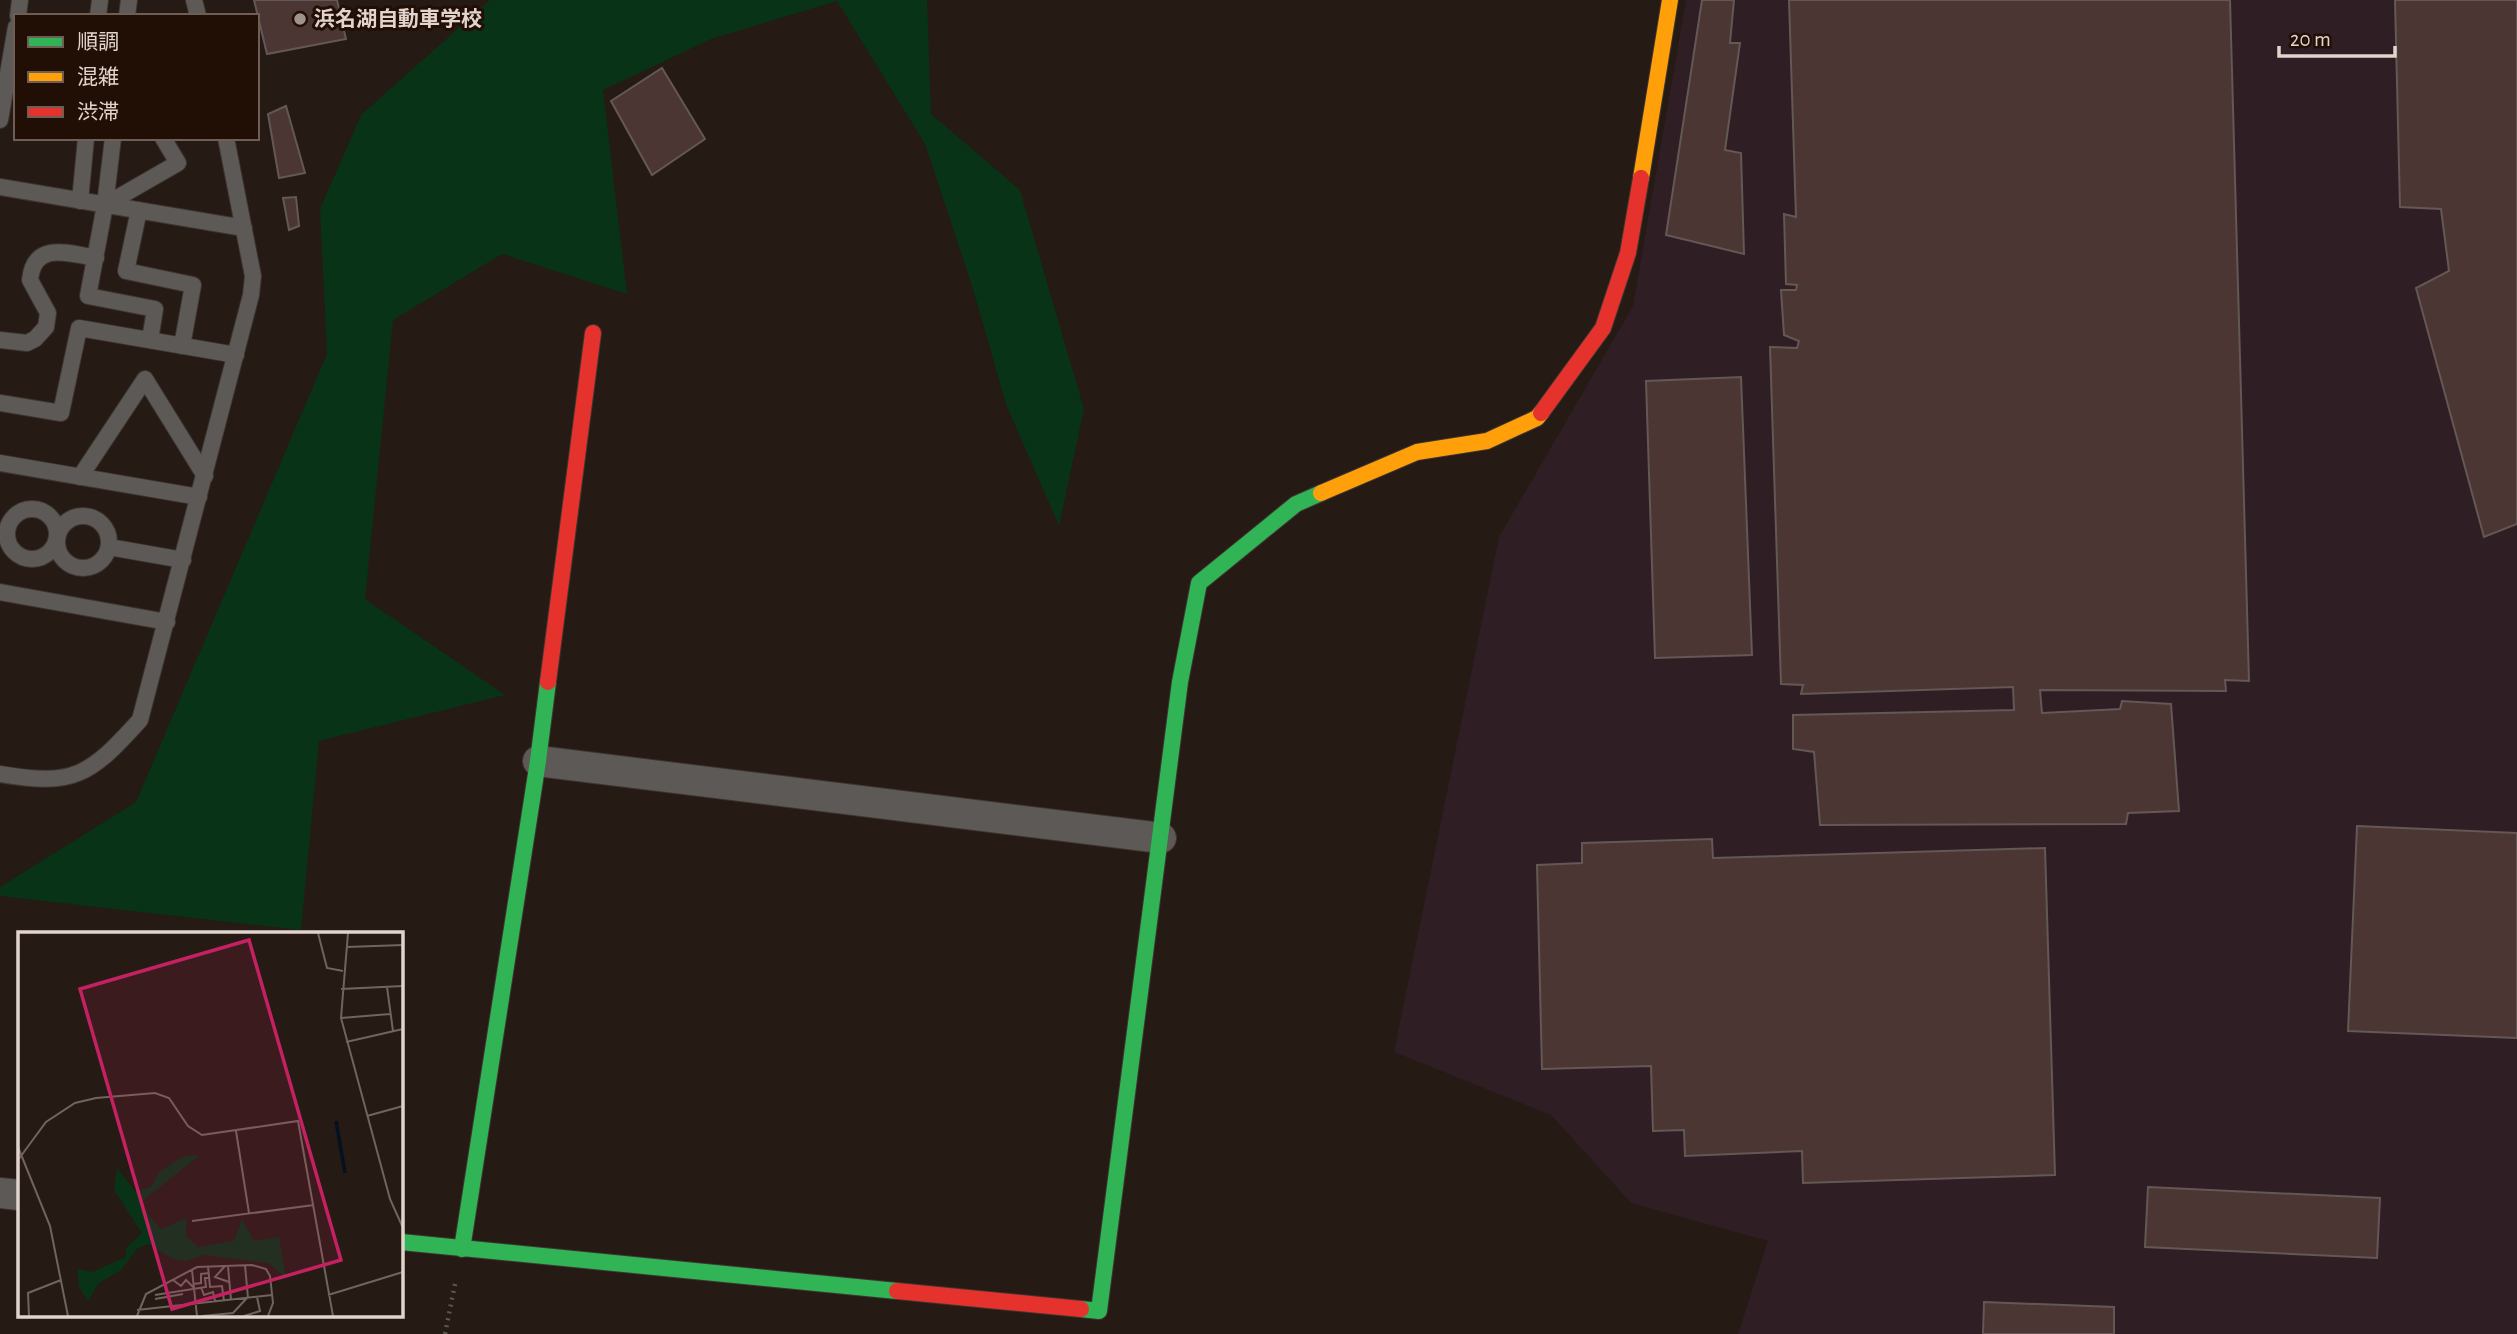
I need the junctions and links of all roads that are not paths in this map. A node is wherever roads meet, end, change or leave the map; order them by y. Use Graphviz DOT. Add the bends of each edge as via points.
graph roads {
  1 [pos="1670,0"];
  2 [pos="14,35"];
  3 [pos="0,120"];
  4 [pos="86,140"];
  5 [pos="113,140"];
  6 [pos="164,140"];
  7 [pos="226,140"];
  8 [pos="0,187"];
  9 [pos="80,201"];
  10 [pos="105,205"];
  11 [pos="139,210"];
  12 [pos="244,228"];
  13 [pos="96,258"];
  14 [pos="593,333"];
  15 [pos="150,340"];
  16 [pos="0,341"];
  17 [pos="182,346"];
  18 [pos="236,355"];
  19 [pos="0,403"];
  20 [pos="0,463"];
  21 [pos="205,476"];
  22 [pos="80,477"];
  23 [pos="199,498"];
  24 [pos="4,529"];
  25 [pos="57,538"];
  26 [pos="109,547"];
  27 [pos="183,560"];
  28 [pos="0,592"];
  29 [pos="167,622"];
  30 [pos="538,761"];
  31 [pos="0,774"];
  32 [pos="1161,838"];
  33 [pos="0,1193"];
  34 [pos="18,1195"];
  35 [pos="402,1242"];
  36 [pos="462,1249"];
  1 -- 32 [label="street" via="1628,253 1603,328 1537,418 1487,441 1417,452 1296,504 1199,583 1180,682"];
  2 -- 3 [label="lane"];
  4 -- 9 [label="lane"];
  5 -- 10 [label="lane"];
  6 -- 10 [label="lane" via="178,163"];
  7 -- 12 [label="lane"];
  8 -- 9 [label="lane"];
  9 -- 10 [label="lane"];
  10 -- 11 [label="lane"];
  10 -- 13 [label="lane"];
  11 -- 12 [label="lane"];
  11 -- 17 [label="lane" via="126,271 193,285"];
  12 -- 18 [label="lane" via="253,276"];
  13 -- 15 [label="lane" via="88,296 155,309"];
  13 -- 16 [label="lane" via="60,251 38,259 30,280 48,313 46,327 27,343"];
  14 -- 30 [label="street"];
  15 -- 17 [label="lane"];
  15 -- 19 [label="lane" via="79,328 61,413"];
  17 -- 18 [label="lane"];
  18 -- 21 [label="lane"];
  20 -- 22 [label="lane"];
  21 -- 22 [label="lane" via="145,380"];
  21 -- 23 [label="lane"];
  22 -- 23 [label="lane"];
  23 -- 27 [label="lane"];
  24 -- 25 [label="lane" via="23,511 40,510 53,522"];
  24 -- 25 [label="lane" via="9,545 28,558 43,556"];
  25 -- 26 [label="lane" via="60,556 83,569 100,562"];
  25 -- 26 [label="lane" via="71,518 88,516 102,523"];
  26 -- 27 [label="lane"];
  27 -- 29 [label="lane"];
  28 -- 29 [label="lane"];
  29 -- 31 [label="lane" via="140,720 119,744 93,767 67,778 35,780"];
  30 -- 32 [label="street"];
  30 -- 36 [label="street"];
  32 -- 36 [label="street" via="1099,1311"];
  33 -- 34 [label="street"];
  35 -- 36 [label="street"];
}
